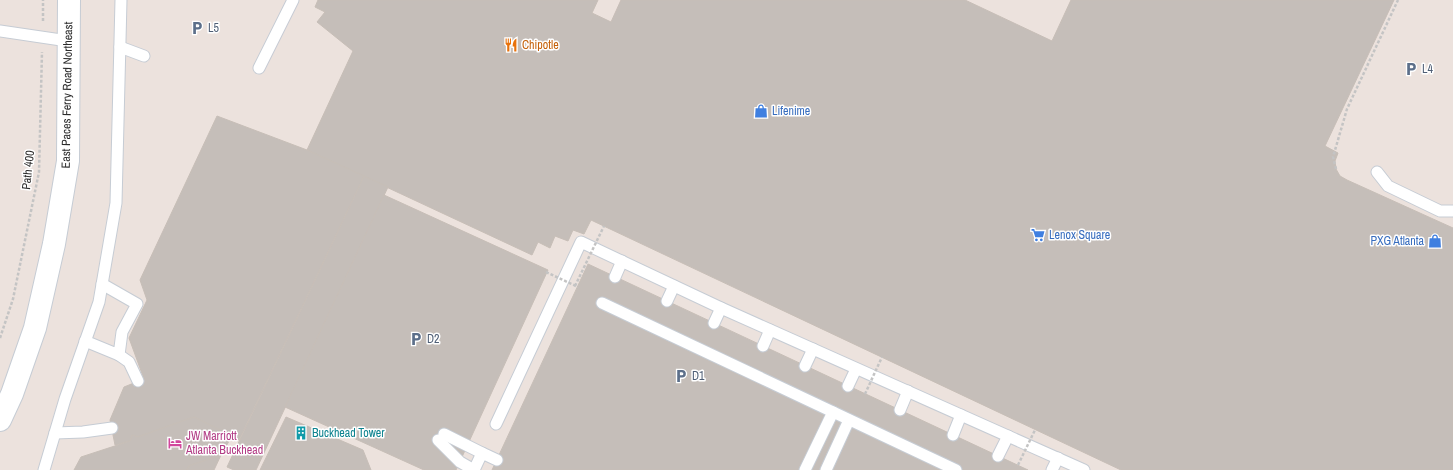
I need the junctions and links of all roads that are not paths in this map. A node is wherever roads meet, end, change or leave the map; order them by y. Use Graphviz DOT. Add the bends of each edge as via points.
graph roads {
  1 [pos="69,0"];
  2 [pos="121,0"];
  3 [pos="293,0"];
  4 [pos="0,31"];
  5 [pos="68,41"];
  6 [pos="120,47"];
  7 [pos="144,56"];
  8 [pos="259,68"];
  9 [pos="1377,172"];
  10 [pos="1453,211"];
  11 [pos="622,261"];
  12 [pos="615,277"];
  13 [pos="102,284"];
  14 [pos="674,286"];
  15 [pos="666,301"];
  16 [pos="602,303"];
  17 [pos="721,308"];
  18 [pos="714,323"];
  19 [pos="770,330"];
  20 [pos="85,342"];
  21 [pos="763,346"];
  22 [pos="813,349"];
  23 [pos="119,355"];
  24 [pos="805,366"];
  25 [pos="856,369"];
  26 [pos="138,381"];
  27 [pos="848,386"];
  28 [pos="908,392"];
  29 [pos="900,410"];
  30 [pos="833,412"];
  31 [pos="961,416"];
  32 [pos="0,420"];
  33 [pos="849,420"];
  34 [pos="496,424"];
  35 [pos="112,428"];
  36 [pos="55,433"];
  37 [pos="953,435"];
  38 [pos="1008,436"];
  39 [pos="482,453"];
  40 [pos="998,456"];
  41 [pos="1058,458"];
  42 [pos="496,460"];
  43 [pos="44,470"];
  44 [pos="474,470"];
  45 [pos="805,470"];
  46 [pos="826,470"];
  47 [pos="956,470"];
  48 [pos="1052,470"];
  49 [pos="1084,470"];
  1 -- 5 [label="street, East Paces Ferry Road Northeast"];
  2 -- 6 [label="lane"];
  3 -- 8 [label="lane"];
  4 -- 5 [label="lane"];
  5 -- 32 [label="street, East Paces Ferry Road Northeast" via="68,161 54,244 34,328 12,394"];
  6 -- 7 [label="lane"];
  6 -- 13 [label="lane" via="116,204"];
  9 -- 10 [label="lane" via="1388,186 1440,211"];
  11 -- 12 [label="lane"];
  11 -- 14 [label="lane"];
  11 -- 34 [label="lane" via="582,242"];
  13 -- 20 [label="lane" via="99,302"];
  13 -- 23 [label="lane" via="140,305 122,332"];
  14 -- 15 [label="lane"];
  14 -- 17 [label="lane"];
  16 -- 30 [label="lane"];
  17 -- 18 [label="lane"];
  17 -- 19 [label="lane"];
  19 -- 21 [label="lane"];
  19 -- 22 [label="lane"];
  20 -- 23 [label="lane"];
  20 -- 36 [label="lane"];
  22 -- 24 [label="lane"];
  22 -- 25 [label="lane"];
  23 -- 26 [label="lane" via="129,362"];
  25 -- 27 [label="lane"];
  25 -- 28 [label="lane"];
  28 -- 29 [label="lane"];
  28 -- 31 [label="lane"];
  30 -- 33 [label="lane"];
  30 -- 45 [label="lane"];
  31 -- 37 [label="lane"];
  31 -- 38 [label="lane"];
  33 -- 46 [label="lane"];
  33 -- 47 [label="lane"];
  35 -- 36 [label="lane"];
  36 -- 43 [label="lane"];
  38 -- 40 [label="lane"];
  38 -- 41 [label="lane"];
  39 -- 42 [label="lane"];
  39 -- 44 [label="lane"];
  39 -- 44 [label="lane" via="441,437 460,462"];
  41 -- 48 [label="lane"];
  41 -- 49 [label="lane"];
}
